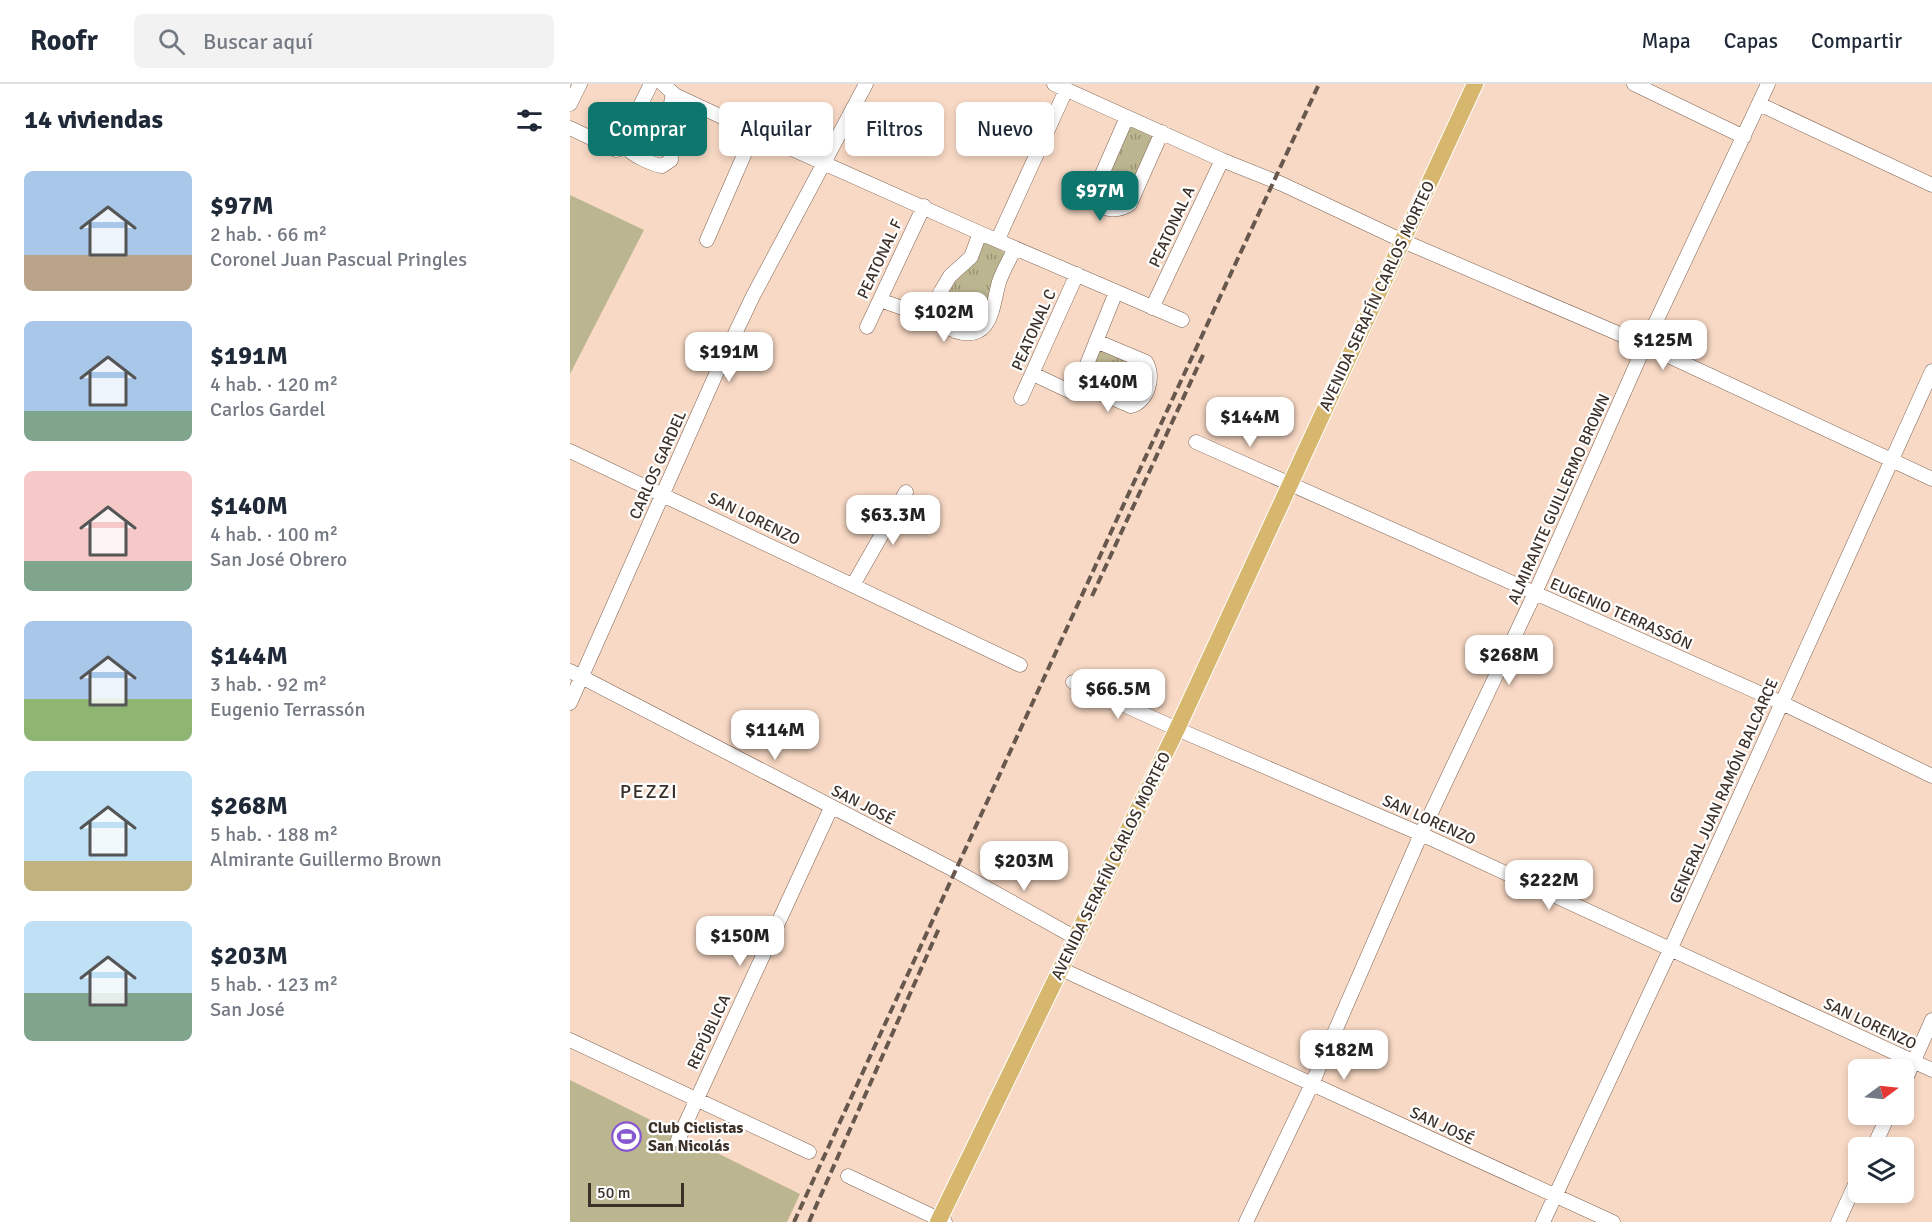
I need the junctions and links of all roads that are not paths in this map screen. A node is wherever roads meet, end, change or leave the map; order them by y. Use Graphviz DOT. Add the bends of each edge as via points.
graph roads {
  1 [pos="580,84"];
  2 [pos="651,84"];
  3 [pos="866,84"];
  4 [pos="1475,84"];
  5 [pos="1634,84"];
  6 [pos="1768,84"];
  7 [pos="1060,87"];
  8 [pos="673,89"];
  9 [pos="642,102"];
  10 [pos="570,104"];
  11 [pos="1759,104"];
  12 [pos="719,113"];
  13 [pos="1127,117"];
  14 [pos="570,128"];
  15 [pos="1162,132"];
  16 [pos="1744,136"];
  17 [pos="588,137"];
  18 [pos="638,156"];
  19 [pos="671,156"];
  20 [pos="744,156"];
  21 [pos="810,156"];
  22 [pos="1222,160"];
  23 [pos="826,163"];
  24 [pos="1932,185"];
  25 [pos="924,206"];
  26 [pos="980,233"];
  27 [pos="707,240"];
  28 [pos="998,240"];
  29 [pos="1403,241"];
  30 [pos="1015,248"];
  31 [pos="1077,274"];
  32 [pos="1116,292"];
  33 [pos="879,300"];
  34 [pos="1152,308"];
  35 [pos="930,318"];
  36 [pos="1182,320"];
  37 [pos="867,327"];
  38 [pos="1096,341"];
  39 [pos="1645,345"];
  40 [pos="1932,371"];
  41 [pos="1033,374"];
  42 [pos="1079,384"];
  43 [pos="1021,398"];
  44 [pos="1197,442"];
  45 [pos="570,451"];
  46 [pos="1891,460"];
  47 [pos="1932,478"];
  48 [pos="1290,483"];
  49 [pos="906,492"];
  50 [pos="663,494"];
  51 [pos="853,585"];
  52 [pos="1535,593"];
  53 [pos="1020,665"];
  54 [pos="576,674"];
  55 [pos="1073,682"];
  56 [pos="570,703"];
  57 [pos="1782,704"];
  58 [pos="1177,729"];
  59 [pos="1932,776"];
  60 [pos="831,808"];
  61 [pos="1421,834"];
  62 [pos="1076,938"];
  63 [pos="1670,950"];
  64 [pos="1061,969"];
  65 [pos="1932,1020"];
  66 [pos="570,1040"];
  67 [pos="1906,1059"];
  68 [pos="1914,1060"];
  69 [pos="1914,1062"];
  70 [pos="1932,1070"];
  71 [pos="1312,1084"];
  72 [pos="696,1100"];
  73 [pos="678,1140"];
  74 [pos="809,1152"];
  75 [pos="848,1176"];
  76 [pos="1555,1196"];
  77 [pos="1848,1200"];
  78 [pos="941,1221"];
  79 [pos="1246,1222"];
  80 [pos="1544,1222"];
  81 [pos="1613,1222"];
  82 [pos="1838,1222"];
  1 -- 10 [label="street"];
  2 -- 9 [label="street"];
  3 -- 23 [label="street, CARLOS GARDEL"];
  4 -- 29 [label="main road, AVENIDA SERAFÍN CARLOS MORTEO"];
  5 -- 16 [label="street"];
  6 -- 11 [label="street, ALMIRANTE GUILLERMO BROWN"];
  7 -- 13 [label="street"];
  7 -- 28 [label="street"];
  8 -- 12 [label="street"];
  11 -- 16 [label="street, ALMIRANTE GUILLERMO BROWN"];
  11 -- 24 [label="street"];
  13 -- 15 [label="street"];
  13 -- 15 [label="street" via="1094,196 1107,208 1122,210 1130,204"];
  14 -- 17 [label="street"];
  15 -- 22 [label="street"];
  16 -- 39 [label="street, ALMIRANTE GUILLERMO BROWN"];
  18 -- 19 [label="street" via="656,166 668,164"];
  20 -- 27 [label="street"];
  21 -- 23 [label="street"];
  22 -- 29 [label="street"];
  22 -- 34 [label="street, PEATONAL A"];
  23 -- 25 [label="street"];
  23 -- 50 [label="street, CARLOS GARDEL" via="753,296"];
  25 -- 26 [label="street"];
  25 -- 33 [label="street, PEATONAL F"];
  26 -- 28 [label="street"];
  26 -- 35 [label="street" via="971,257 950,276"];
  28 -- 30 [label="street"];
  29 -- 39 [label="street"];
  29 -- 48 [label="main road, AVENIDA SERAFÍN CARLOS MORTEO"];
  30 -- 31 [label="street"];
  30 -- 35 [label="street" via="1001,276 994,308 976,334 939,325"];
  31 -- 32 [label="street"];
  31 -- 41 [label="street, PEATONAL C"];
  32 -- 34 [label="street"];
  32 -- 38 [label="street"];
  33 -- 35 [label="street"];
  33 -- 37 [label="street, PEATONAL F"];
  34 -- 36 [label="street"];
  38 -- 42 [label="street"];
  38 -- 42 [label="street" via="1146,362 1150,369 1147,391 1143,400 1131,406"];
  39 -- 46 [label="street"];
  39 -- 52 [label="street, ALMIRANTE GUILLERMO BROWN"];
  40 -- 46 [label="street, GENERAL JUAN RAMÓN BALCARCE"];
  41 -- 42 [label="street" via="1069,391"];
  41 -- 43 [label="street, PEATONAL C"];
  44 -- 48 [label="street, EUGENIO TERRASSÓN"];
  45 -- 50 [label="street, SAN LORENZO"];
  46 -- 47 [label="street"];
  46 -- 57 [label="street, GENERAL JUAN RAMÓN BALCARCE"];
  48 -- 52 [label="street, EUGENIO TERRASSÓN"];
  48 -- 58 [label="main road, AVENIDA SERAFÍN CARLOS MORTEO"];
  49 -- 51 [label="street"];
  50 -- 51 [label="street, SAN LORENZO"];
  50 -- 54 [label="street, CARLOS GARDEL"];
  51 -- 53 [label="street, SAN LORENZO"];
  52 -- 57 [label="street, EUGENIO TERRASSÓN"];
  52 -- 61 [label="street, ALMIRANTE GUILLERMO BROWN"];
  54 -- 56 [label="street, CARLOS GARDEL"];
  54 -- 60 [label="street, SAN JOSÉ"];
  55 -- 58 [label="street, SAN LORENZO"];
  57 -- 59 [label="street, EUGENIO TERRASSÓN"];
  57 -- 63 [label="street, GENERAL JUAN RAMÓN BALCARCE"];
  58 -- 61 [label="street, SAN LORENZO"];
  58 -- 62 [label="main road, AVENIDA SERAFÍN CARLOS MORTEO"];
  60 -- 62 [label="street, SAN JOSÉ"];
  60 -- 72 [label="street, REPÚBLICA"];
  61 -- 63 [label="street, SAN LORENZO"];
  61 -- 71 [label="street, ALMIRANTE GUILLERMO BROWN"];
  62 -- 64 [label="main road, AVENIDA SERAFÍN CARLOS MORTEO"];
  63 -- 67 [label="street, SAN LORENZO"];
  63 -- 76 [label="street, GENERAL JUAN RAMÓN BALCARCE"];
  64 -- 71 [label="street, SAN JOSÉ"];
  64 -- 78 [label="main road, AVENIDA SERAFÍN CARLOS MORTEO"];
  65 -- 68 [label="street"];
  66 -- 72 [label="street"];
  69 -- 70 [label="street, SAN LORENZO"];
  71 -- 76 [label="street, SAN JOSÉ"];
  71 -- 79 [label="street, ALMIRANTE GUILLERMO BROWN"];
  72 -- 73 [label="street, REPÚBLICA"];
  72 -- 74 [label="street"];
  75 -- 78 [label="street"];
  76 -- 80 [label="street, GENERAL JUAN RAMÓN BALCARCE"];
  76 -- 81 [label="street, SAN JOSÉ"];
  77 -- 82 [label="street"];
}
